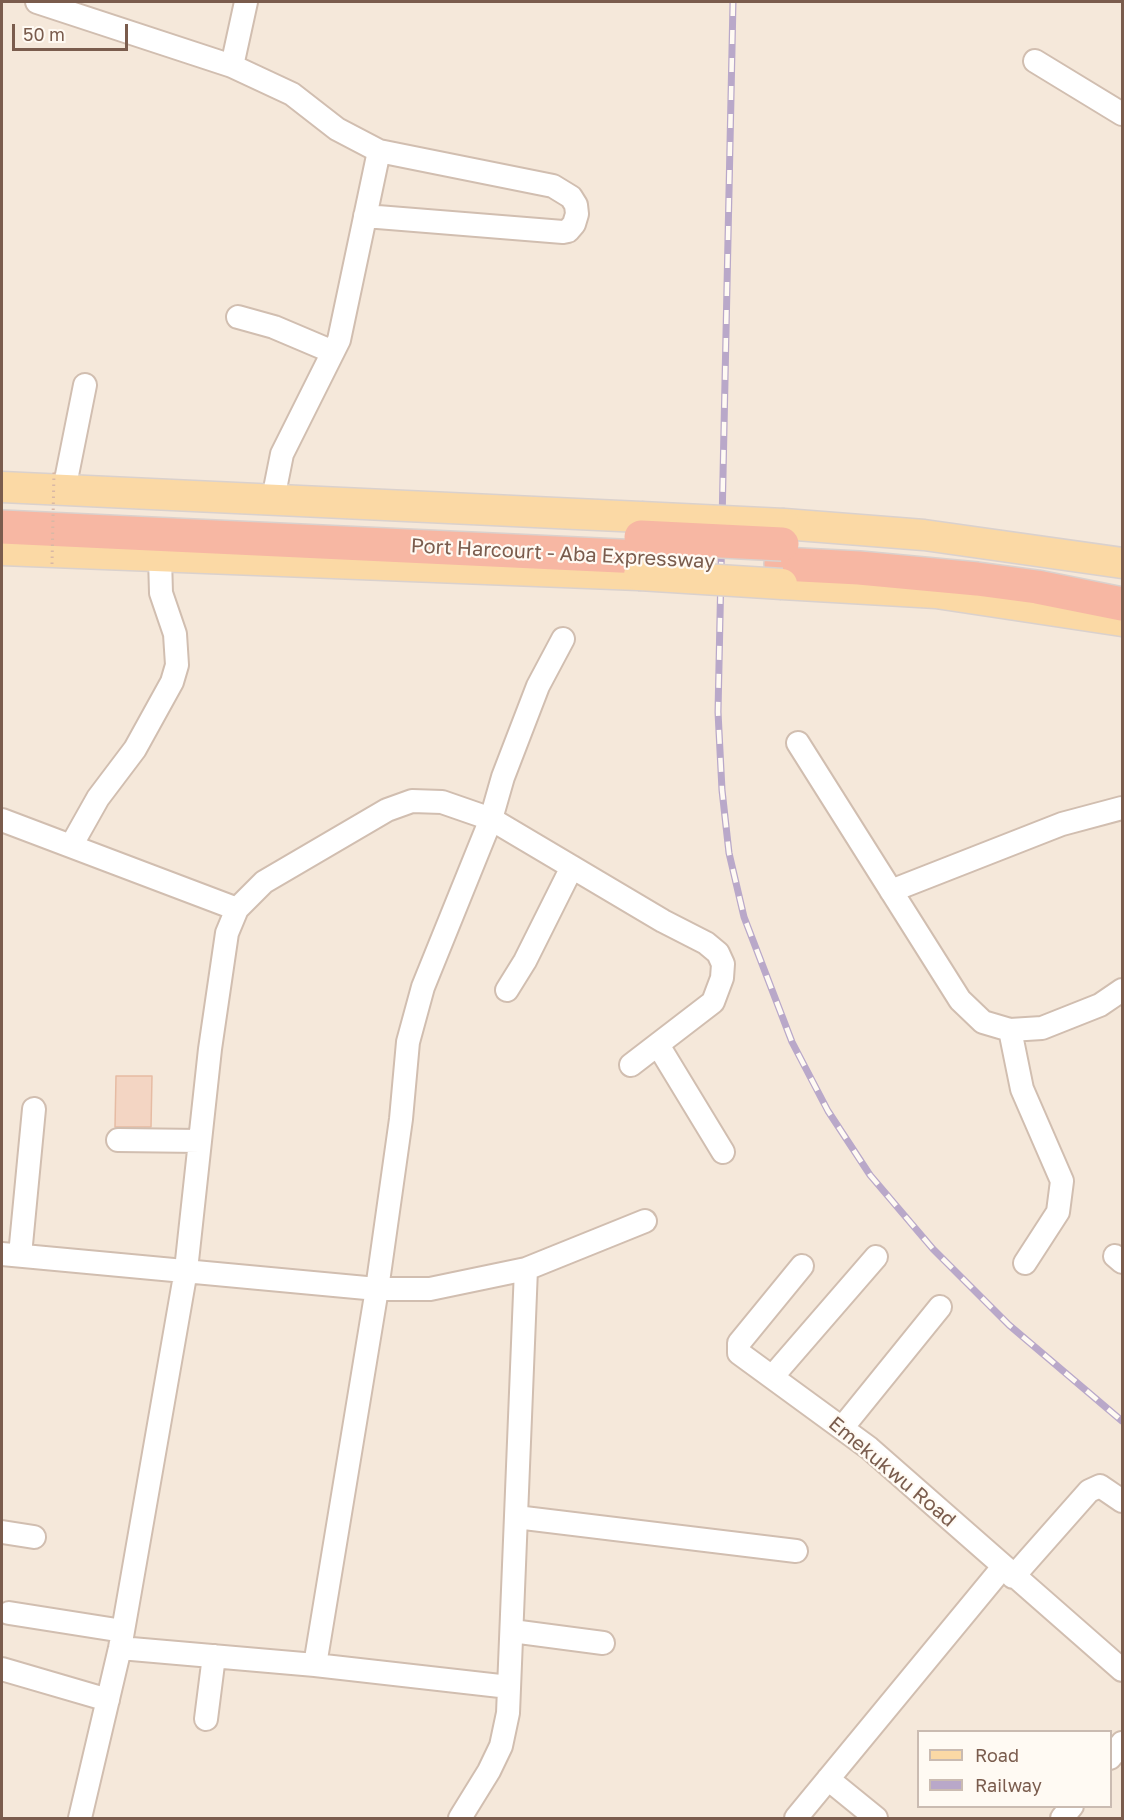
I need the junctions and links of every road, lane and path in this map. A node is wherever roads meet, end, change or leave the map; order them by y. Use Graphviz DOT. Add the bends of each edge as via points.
graph roads {
  1 [pos="37,2"];
  2 [pos="246,2"];
  3 [pos="1035,61"];
  4 [pos="232,66"];
  5 [pos="1122,114"];
  6 [pos="379,151"];
  7 [pos="365,216"];
  8 [pos="238,317"];
  9 [pos="333,352"];
  10 [pos="85,385"];
  11 [pos="59,481"];
  12 [pos="2,487"];
  13 [pos="273,499"];
  14 [pos="2,510"];
  15 [pos="2,527"];
  16 [pos="640,547"];
  17 [pos="2,550"];
  18 [pos="782,554"];
  19 [pos="160,558"];
  20 [pos="1122,563"];
  21 [pos="52,564"];
  22 [pos="1122,582"];
  23 [pos="1122,604"];
  24 [pos="1122,621"];
  25 [pos="564,639"];
  26 [pos="798,743"];
  27 [pos="1122,808"];
  28 [pos="2,819"];
  29 [pos="491,819"];
  30 [pos="71,846"];
  31 [pos="572,867"];
  32 [pos="891,891"];
  33 [pos="237,909"];
  34 [pos="507,990"];
  35 [pos="1122,990"];
  36 [pos="1010,1030"];
  37 [pos="658,1045"];
  38 [pos="631,1065"];
  39 [pos="34,1109"];
  40 [pos="118,1140"];
  41 [pos="200,1141"];
  42 [pos="723,1152"];
  43 [pos="645,1221"];
  44 [pos="11,1255"];
  45 [pos="876,1257"];
  46 [pos="1024,1263"];
  47 [pos="802,1266"];
  48 [pos="186,1269"];
  49 [pos="526,1269"];
  50 [pos="377,1289"];
  51 [pos="940,1307"];
  52 [pos="772,1377"];
  53 [pos="842,1428"];
  54 [pos="1122,1501"];
  55 [pos="516,1517"];
  56 [pos="2,1533"];
  57 [pos="34,1537"];
  58 [pos="796,1551"];
  59 [pos="1008,1572"];
  60 [pos="9,1613"];
  61 [pos="512,1630"];
  62 [pos="122,1640"];
  63 [pos="603,1643"];
  64 [pos="214,1656"];
  65 [pos="315,1665"];
  66 [pos="2,1669"];
  67 [pos="1122,1670"];
  68 [pos="509,1687"];
  69 [pos="108,1700"];
  70 [pos="206,1719"];
  71 [pos="1122,1743"];
  72 [pos="1112,1756"];
  73 [pos="828,1779"];
  74 [pos="80,1818"];
  75 [pos="460,1818"];
  76 [pos="796,1818"];
  77 [pos="876,1818"];
  1 -- 4 [label="street"];
  2 -- 4 [label="street"];
  3 -- 5 [label="street"];
  4 -- 6 [label="street" via="292,94 337,129"];
  6 -- 7 [label="street"];
  6 -- 7 [label="street" via="553,186 571,197 577,214 574,225 563,232"];
  7 -- 9 [label="street" via="339,340"];
  8 -- 9 [label="street" via="274,327"];
  9 -- 13 [label="street" via="282,454"];
  10 -- 11 [label="street"];
  11 -- 12 [label="main road"];
  11 -- 13 [label="main road"];
  11 -- 21 [label="path, bridge"];
  13 -- 16 [label="main road"];
  14 -- 16 [label="highway, Port Harcourt - Aba Expressway"];
  15 -- 16 [label="highway, Port Harcourt - Aba Expressway"];
  16 -- 18 [label="highway, Port Harcourt - Aba Expressway, bridge"];
  16 -- 19 [label="main road"];
  17 -- 19 [label="main road"];
  18 -- 20 [label="main road" via="924,535"];
  18 -- 22 [label="highway, Port Harcourt - Aba Expressway" via="971,559"];
  18 -- 23 [label="highway, Port Harcourt - Aba Expressway" via="859,568 1037,587"];
  18 -- 24 [label="main road" via="936,592"];
  19 -- 30 [label="street" via="161,593 175,634 177,665 172,682 135,749 98,798"];
  25 -- 29 [label="street" via="538,686"];
  26 -- 32 [label="street"];
  27 -- 32 [label="street" via="1062,824"];
  28 -- 30 [label="street"];
  29 -- 31 [label="street"];
  29 -- 33 [label="street" via="442,802 412,801 387,810 264,882"];
  29 -- 50 [label="street" via="423,987 408,1042"];
  30 -- 33 [label="street"];
  31 -- 34 [label="street"];
  31 -- 37 [label="street" via="718,953 723,964 722,978 713,1002"];
  32 -- 36 [label="street" via="960,1000 983,1022"];
  33 -- 41 [label="street" via="227,933"];
  35 -- 36 [label="street" via="1100,1005 1042,1028"];
  36 -- 46 [label="street" via="1022,1089 1062,1181 1058,1212"];
  37 -- 38 [label="street"];
  37 -- 42 [label="street"];
  39 -- 44 [label="street"];
  40 -- 41 [label="street"];
  41 -- 48 [label="street"];
  43 -- 49 [label="street"];
  44 -- 48 [label="street"];
  45 -- 52 [label="street"];
  47 -- 52 [label="street, Emekukwu Road" via="739,1342 739,1353"];
  48 -- 50 [label="street"];
  48 -- 62 [label="street"];
  49 -- 50 [label="street" via="430,1289"];
  49 -- 55 [label="street"];
  50 -- 65 [label="street"];
  51 -- 53 [label="street"];
  52 -- 53 [label="street, Emekukwu Road"];
  53 -- 59 [label="street, Emekukwu Road"];
  54 -- 59 [label="street" via="1100,1486 1089,1491"];
  55 -- 58 [label="street"];
  55 -- 61 [label="street"];
  56 -- 57 [label="street"];
  59 -- 67 [label="street, Emekukwu Road"];
  59 -- 73 [label="street"];
  60 -- 62 [label="street"];
  61 -- 63 [label="street"];
  61 -- 68 [label="street"];
  62 -- 64 [label="street"];
  62 -- 69 [label="street"];
  64 -- 65 [label="street"];
  64 -- 70 [label="street"];
  65 -- 68 [label="street"];
  66 -- 69 [label="street"];
  68 -- 75 [label="street" via="501,1746"];
  69 -- 74 [label="street"];
  71 -- 72 [label="street"];
  73 -- 76 [label="street"];
  73 -- 77 [label="street"];
}
